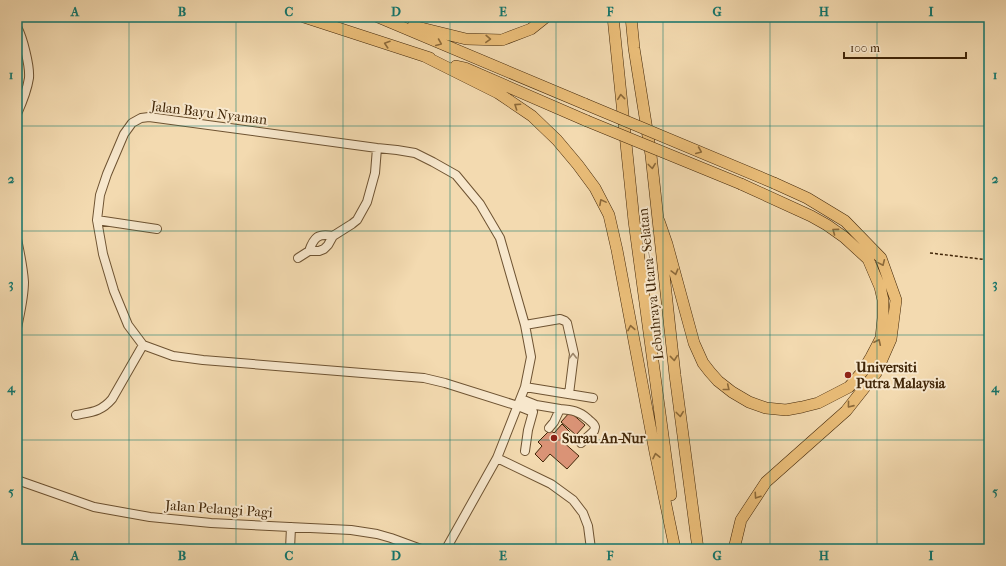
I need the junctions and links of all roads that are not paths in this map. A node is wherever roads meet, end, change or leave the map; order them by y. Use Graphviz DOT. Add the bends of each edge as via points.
graph roads {
  1 [pos="304,17"];
  2 [pos="378,17"];
  3 [pos="382,17"];
  4 [pos="546,17"];
  5 [pos="613,17"];
  6 [pos="632,17"];
  7 [pos="17,27"];
  8 [pos="424,56"];
  9 [pos="17,114"];
  10 [pos="377,148"];
  11 [pos="97,220"];
  12 [pos="659,221"];
  13 [pos="157,229"];
  14 [pos="333,236"];
  15 [pos="17,239"];
  16 [pos="309,251"];
  17 [pos="298,258"];
  18 [pos="525,325"];
  19 [pos="17,328"];
  20 [pos="143,345"];
  21 [pos="525,387"];
  22 [pos="569,394"];
  23 [pos="593,398"];
  24 [pos="519,402"];
  25 [pos="535,408"];
  26 [pos="560,409"];
  27 [pos="76,415"];
  28 [pos="549,428"];
  29 [pos="581,443"];
  30 [pos="525,451"];
  31 [pos="497,458"];
  32 [pos="17,480"];
  33 [pos="291,527"];
  34 [pos="290,549"];
  35 [pos="421,549"];
  36 [pos="446,549"];
  37 [pos="591,549"];
  38 [pos="677,549"];
  39 [pos="698,549"];
  40 [pos="734,549"];
  8 -- 1 [label="highway, one-way"];
  2 -- 40 [label="highway, one-way, bridge" via="807,198 845,221 881,258 896,300 891,340 876,373 846,411 766,482 741,520"];
  3 -- 4 [label="highway, one-way" via="466,39 502,40 531,29"];
  38 -- 5 [label="highway, Lebuhraya Utara–Selatan, one-way" via="634,221"];
  6 -- 12 [label="highway, Lebuhraya Utara–Selatan, one-way" via="634,48"];
  7 -- 9 [label="street" via="26,55 29,78"];
  12 -- 8 [label="highway, one-way, bridge" via="694,343 703,363 732,392 748,402 766,408 786,410 818,403 849,386 862,372 881,338 883,300 868,259 844,237 811,216 741,184 465,68"];
  38 -- 8 [label="highway, one-way" via="609,215 595,188 578,165 532,116 498,93"];
  10 -- 11 [label="street, Jalan Bayu Nyaman" via="149,117 141,118 132,123 124,134 100,195"];
  10 -- 14 [label="street" via="375,174 367,202 357,220"];
  10 -- 18 [label="street, Jalan Bayu Nyaman" via="415,153 456,175 480,204 500,238"];
  11 -- 13 [label="street"];
  11 -- 20 [label="street, Jalan Bayu Nyaman" via="102,254 114,290 128,325"];
  12 -- 39 [label="highway, Lebuhraya Utara–Selatan, one-way"];
  14 -- 16 [label="street" via="324,249"];
  14 -- 16 [label="street" via="315,238"];
  15 -- 19 [label="street" via="24,283"];
  16 -- 17 [label="street"];
  18 -- 21 [label="street, Jalan Bayu Nyaman" via="531,357"];
  22 -- 18 [label="street, one-way" via="574,354 567,323 560,319"];
  20 -- 24 [label="street" via="173,356 203,360 424,378"];
  20 -- 27 [label="street" via="107,405 99,410"];
  21 -- 22 [label="street"];
  21 -- 24 [label="street, Jalan Bayu Nyaman"];
  22 -- 23 [label="street"];
  24 -- 25 [label="street"];
  24 -- 31 [label="street, Jalan Bayu Nyaman"];
  25 -- 26 [label="street"];
  25 -- 30 [label="street"];
  26 -- 28 [label="street"];
  26 -- 29 [label="street" via="582,414 594,424 594,431"];
  31 -- 36 [label="street, Jalan Bayu Nyaman"];
  31 -- 37 [label="street" via="551,484 573,500 583,513 588,526"];
  32 -- 33 [label="street, Jalan Pelangi Pagi" via="94,507 150,517"];
  33 -- 34 [label="street"];
  33 -- 35 [label="street, Jalan Pelangi Pagi" via="377,534"];
}
